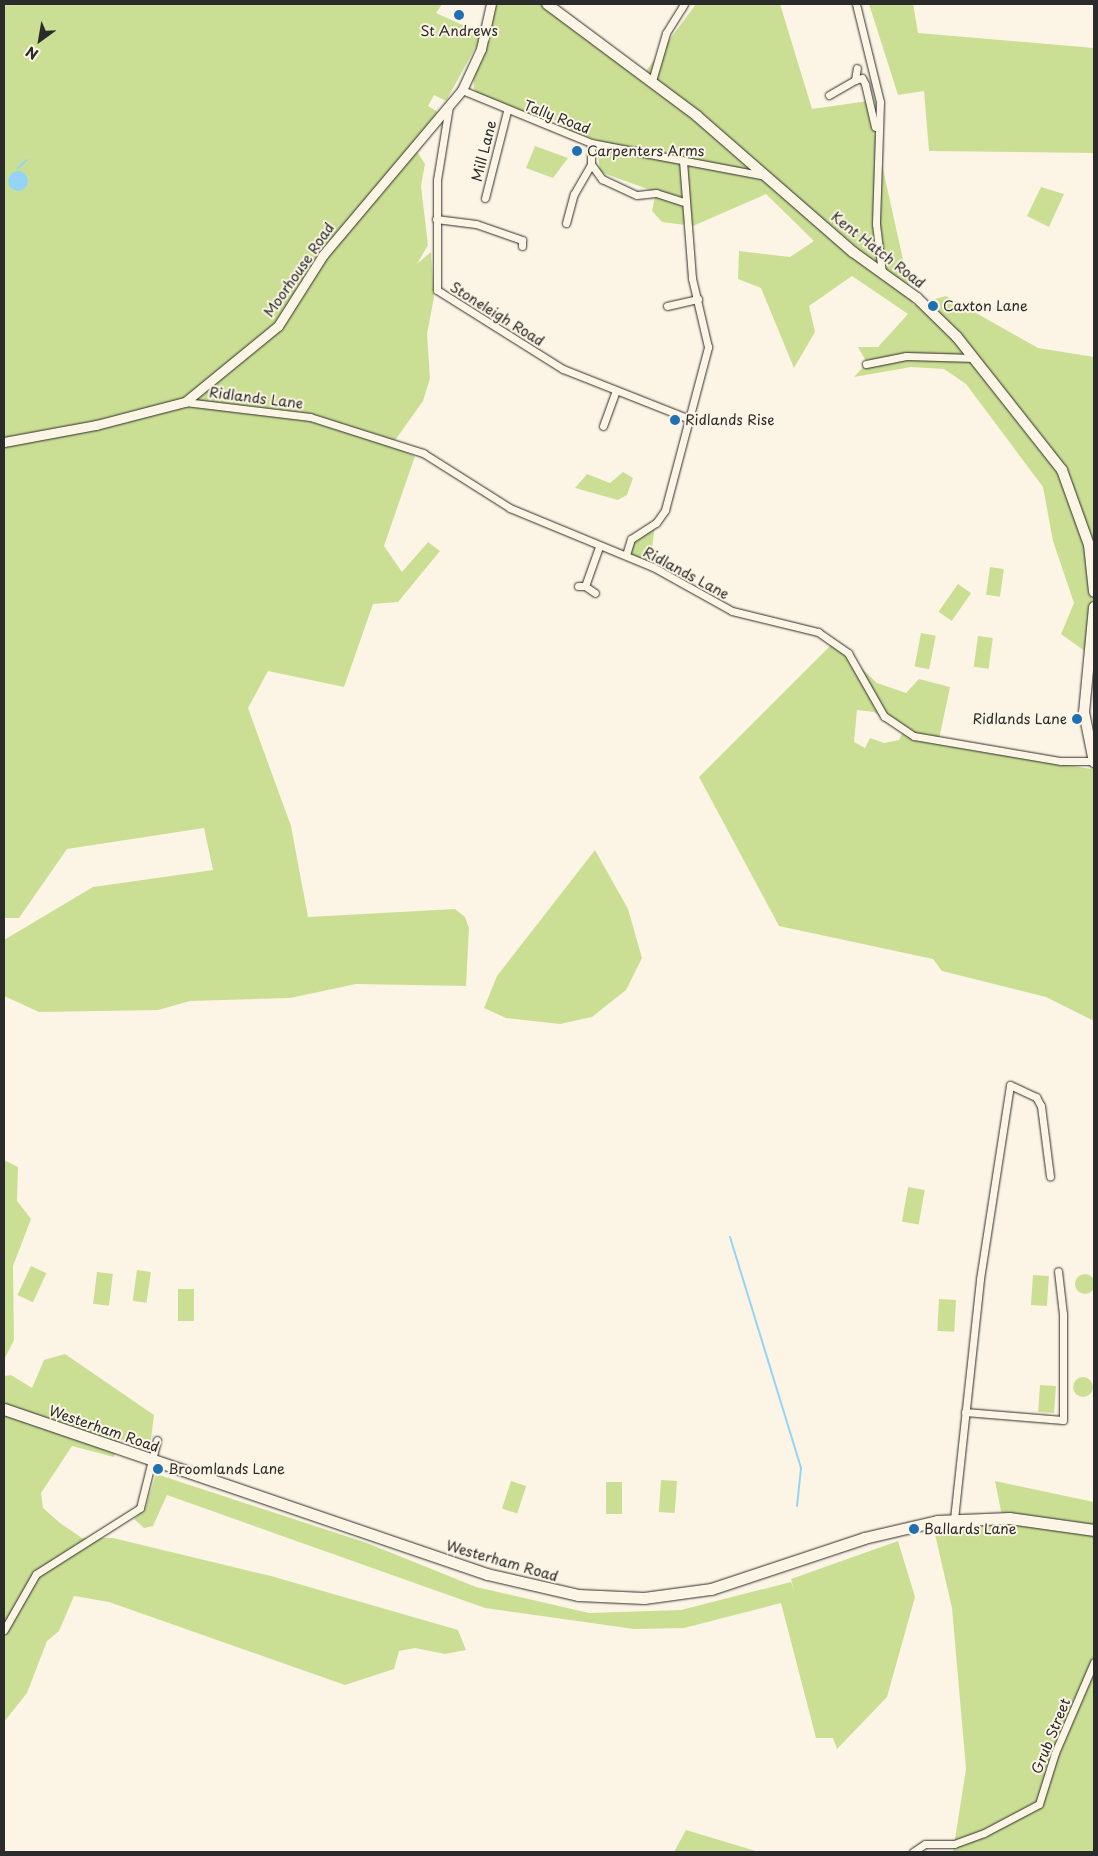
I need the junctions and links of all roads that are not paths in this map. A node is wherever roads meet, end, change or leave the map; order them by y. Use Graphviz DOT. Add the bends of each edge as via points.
graph roads {
  1 [pos="491,4"];
  2 [pos="547,4"];
  3 [pos="684,4"];
  4 [pos="856,4"];
  5 [pos="857,68"];
  6 [pos="855,80"];
  7 [pos="652,81"];
  8 [pos="462,90"];
  9 [pos="829,95"];
  10 [pos="449,106"];
  11 [pos="507,111"];
  12 [pos="878,136"];
  13 [pos="591,143"];
  14 [pos="683,160"];
  15 [pos="591,164"];
  16 [pos="587,173"];
  17 [pos="765,176"];
  18 [pos="602,179"];
  19 [pos="485,198"];
  20 [pos="683,202"];
  21 [pos="436,219"];
  22 [pos="566,223"];
  23 [pos="522,246"];
  24 [pos="882,273"];
  25 [pos="698,299"];
  26 [pos="666,306"];
  27 [pos="974,358"];
  28 [pos="866,364"];
  29 [pos="616,392"];
  30 [pos="185,402"];
  31 [pos="689,419"];
  32 [pos="603,426"];
  33 [pos="4,442"];
  34 [pos="600,547"];
  35 [pos="626,555"];
  36 [pos="1094,592"];
  37 [pos="595,593"];
  38 [pos="1094,607"];
  39 [pos="1094,762"];
  40 [pos="1050,1176"];
  41 [pos="1058,1271"];
  42 [pos="4,1409"];
  43 [pos="965,1412"];
  44 [pos="157,1440"];
  45 [pos="150,1460"];
  46 [pos="954,1519"];
  47 [pos="1094,1530"];
  48 [pos="4,1630"];
  49 [pos="1094,1662"];
  50 [pos="913,1852"];
  1 -- 8 [label="street, Moorhouse Road" via="481,49"];
  2 -- 7 [label="main road, Kent Hatch Road"];
  3 -- 7 [label="street" via="666,33"];
  4 -- 12 [label="street" via="880,102"];
  5 -- 6 [label="street"];
  6 -- 9 [label="street"];
  6 -- 12 [label="street" via="862,78 865,84"];
  7 -- 17 [label="main road, Kent Hatch Road"];
  8 -- 10 [label="street, Moorhouse Road"];
  8 -- 11 [label="street, Tally Road"];
  10 -- 21 [label="street, Stoneleigh Road"];
  10 -- 30 [label="street, Moorhouse Road" via="324,255 278,326"];
  11 -- 13 [label="street, Tally Road"];
  11 -- 19 [label="street, Mill Lane"];
  12 -- 24 [label="street" via="876,224"];
  13 -- 14 [label="street, Tally Road"];
  13 -- 15 [label="street"];
  14 -- 17 [label="street, Tally Road"];
  14 -- 20 [label="street"];
  15 -- 16 [label="street"];
  15 -- 18 [label="street"];
  16 -- 18 [label="street"];
  16 -- 22 [label="street" via="574,194"];
  17 -- 24 [label="main road, Kent Hatch Road"];
  18 -- 20 [label="street" via="637,196 656,193"];
  20 -- 25 [label="street"];
  21 -- 23 [label="street" via="476,224 522,240"];
  21 -- 29 [label="street, Stoneleigh Road" via="436,290 551,363"];
  24 -- 27 [label="main road, Kent Hatch Road" via="917,298"];
  25 -- 26 [label="street"];
  25 -- 31 [label="street" via="708,347"];
  27 -- 28 [label="street" via="906,356"];
  27 -- 36 [label="main road, Kent Hatch Road" via="1062,470 1089,545"];
  29 -- 31 [label="street, Stoneleigh Road"];
  29 -- 32 [label="street"];
  30 -- 33 [label="street, Moorhouse Road" via="96,425"];
  30 -- 34 [label="street, Ridlands Lane" via="310,417 424,453 510,508"];
  31 -- 35 [label="street" via="664,510 656,523 631,540"];
  34 -- 35 [label="street, Ridlands Lane"];
  34 -- 37 [label="street" via="582,586"];
  35 -- 39 [label="street, Ridlands Lane" via="732,611 818,632 841,646 884,716 914,736 1061,761"];
  38 -- 39 [label="main road" via="1084,712"];
  40 -- 43 [label="street" via="1041,1106 1036,1097 1010,1085"];
  41 -- 43 [label="street" via="1063,1320 1063,1420"];
  42 -- 45 [label="main road, Westerham Road"];
  43 -- 46 [label="street"];
  44 -- 45 [label="street"];
  45 -- 46 [label="main road, Westerham Road" via="495,1577 552,1592 611,1598 661,1597 719,1588 879,1533"];
  45 -- 48 [label="street" via="140,1508 36,1574"];
  46 -- 47 [label="main road, Westerham Road" via="1024,1519"];
  49 -- 50 [label="street, Grub Street" via="1055,1753 1039,1804 984,1833 954,1844 925,1844"];
}
